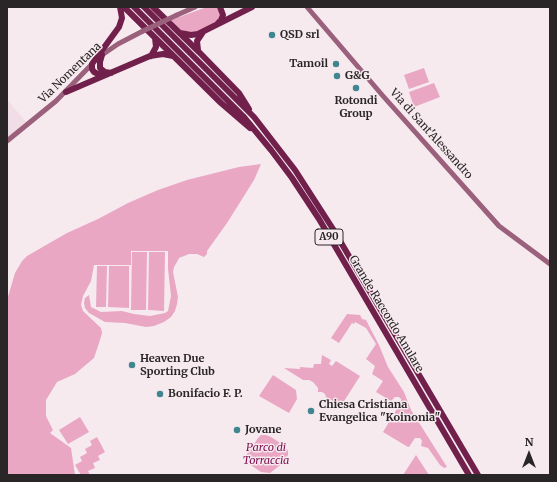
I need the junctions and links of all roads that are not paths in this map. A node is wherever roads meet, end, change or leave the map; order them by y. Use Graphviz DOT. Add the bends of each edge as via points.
graph roads {
  1 [pos="120,7"];
  2 [pos="124,7"];
  3 [pos="134,7"];
  4 [pos="144,7"];
  5 [pos="153,7"];
  6 [pos="194,7"];
  7 [pos="220,7"];
  8 [pos="252,7"];
  9 [pos="307,7"];
  10 [pos="216,24"];
  11 [pos="203,32"];
  12 [pos="180,33"];
  13 [pos="156,38"];
  14 [pos="199,52"];
  15 [pos="102,55"];
  16 [pos="150,56"];
  17 [pos="175,57"];
  18 [pos="92,64"];
  19 [pos="110,74"];
  20 [pos="66,92"];
  21 [pos="254,118"];
  22 [pos="261,137"];
  23 [pos="7,141"];
  24 [pos="550,264"];
  25 [pos="469,475"];
  26 [pos="478,475"];
  1 -- 18 [label="highway" via="122,18 119,27"];
  2 -- 13 [label="highway"];
  3 -- 22 [label="highway, Grande Raccordo Anulare / A90" via="225,97"];
  4 -- 21 [label="highway, Grande Raccordo Anulare / A90"];
  5 -- 12 [label="highway"];
  6 -- 15 [label="street, Via Nomentana, bridge" via="120,42"];
  7 -- 10 [label="highway" via="222,18"];
  8 -- 10 [label="highway"];
  9 -- 24 [label="street, Via di Sant'Alessandro" via="499,226"];
  10 -- 11 [label="highway"];
  11 -- 12 [label="highway" via="191,35"];
  11 -- 14 [label="highway" via="197,41"];
  12 -- 14 [label="highway"];
  13 -- 16 [label="highway" via="156,47"];
  13 -- 17 [label="highway"];
  14 -- 21 [label="highway" via="240,95"];
  15 -- 18 [label="street, Via Nomentana"];
  15 -- 19 [label="highway" via="100,68"];
  16 -- 17 [label="highway" via="163,54"];
  16 -- 19 [label="highway"];
  17 -- 22 [label="highway" via="221,103"];
  18 -- 19 [label="highway" via="95,73"];
  18 -- 20 [label="street, Via Nomentana"];
  19 -- 20 [label="highway"];
  20 -- 23 [label="street, Via Nomentana"];
  21 -- 26 [label="highway, Grande Raccordo Anulare / A90" via="281,151 317,203"];
  22 -- 25 [label="highway, Grande Raccordo Anulare / A90" via="292,178 318,219"];
}
